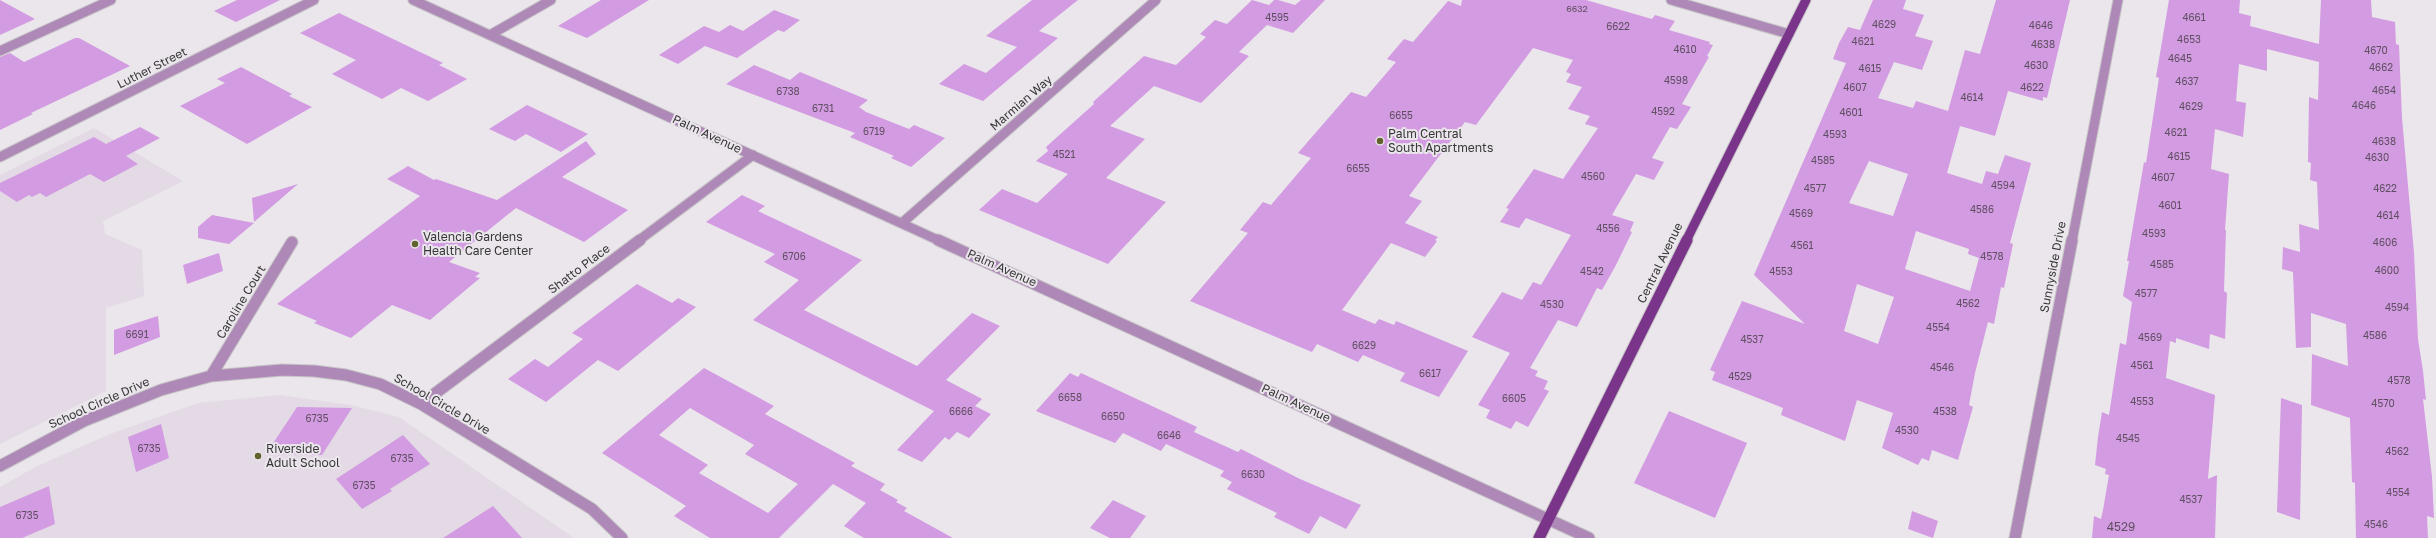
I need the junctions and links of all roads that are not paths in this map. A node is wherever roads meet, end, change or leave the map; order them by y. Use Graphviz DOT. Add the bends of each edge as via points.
graph roads {
  1 [pos="111,0"];
  2 [pos="314,0"];
  3 [pos="413,0"];
  4 [pos="551,0"];
  5 [pos="1156,0"];
  6 [pos="1671,0"];
  7 [pos="1806,0"];
  8 [pos="2118,0"];
  9 [pos="1789,34"];
  10 [pos="490,35"];
  11 [pos="0,51"];
  12 [pos="753,155"];
  13 [pos="0,158"];
  14 [pos="902,223"];
  15 [pos="292,242"];
  16 [pos="211,376"];
  17 [pos="421,404"];
  18 [pos="0,466"];
  19 [pos="1548,519"];
  20 [pos="622,538"];
  21 [pos="1539,538"];
  22 [pos="1590,538"];
  23 [pos="2015,538"];
  1 -- 11 [label="street"];
  2 -- 13 [label="street, Luther Street"];
  3 -- 10 [label="street, Palm Avenue"];
  4 -- 10 [label="street"];
  5 -- 14 [label="street, Marmian Way"];
  6 -- 9 [label="street"];
  7 -- 9 [label="main road, Central Avenue"];
  8 -- 23 [label="street, Sunnyside Drive"];
  9 -- 19 [label="main road, Central Avenue"];
  10 -- 12 [label="street, Palm Avenue"];
  12 -- 14 [label="street, Palm Avenue"];
  12 -- 17 [label="street, Shatto Place"];
  14 -- 19 [label="street, Palm Avenue"];
  15 -- 16 [label="street, Caroline Court"];
  16 -- 17 [label="street, School Circle Drive" via="282,370 346,375 380,384"];
  16 -- 18 [label="street, School Circle Drive" via="161,390 84,421"];
  17 -- 20 [label="street, School Circle Drive" via="592,509"];
  19 -- 21 [label="main road, Central Avenue"];
  19 -- 22 [label="street, Palm Avenue"];
}
